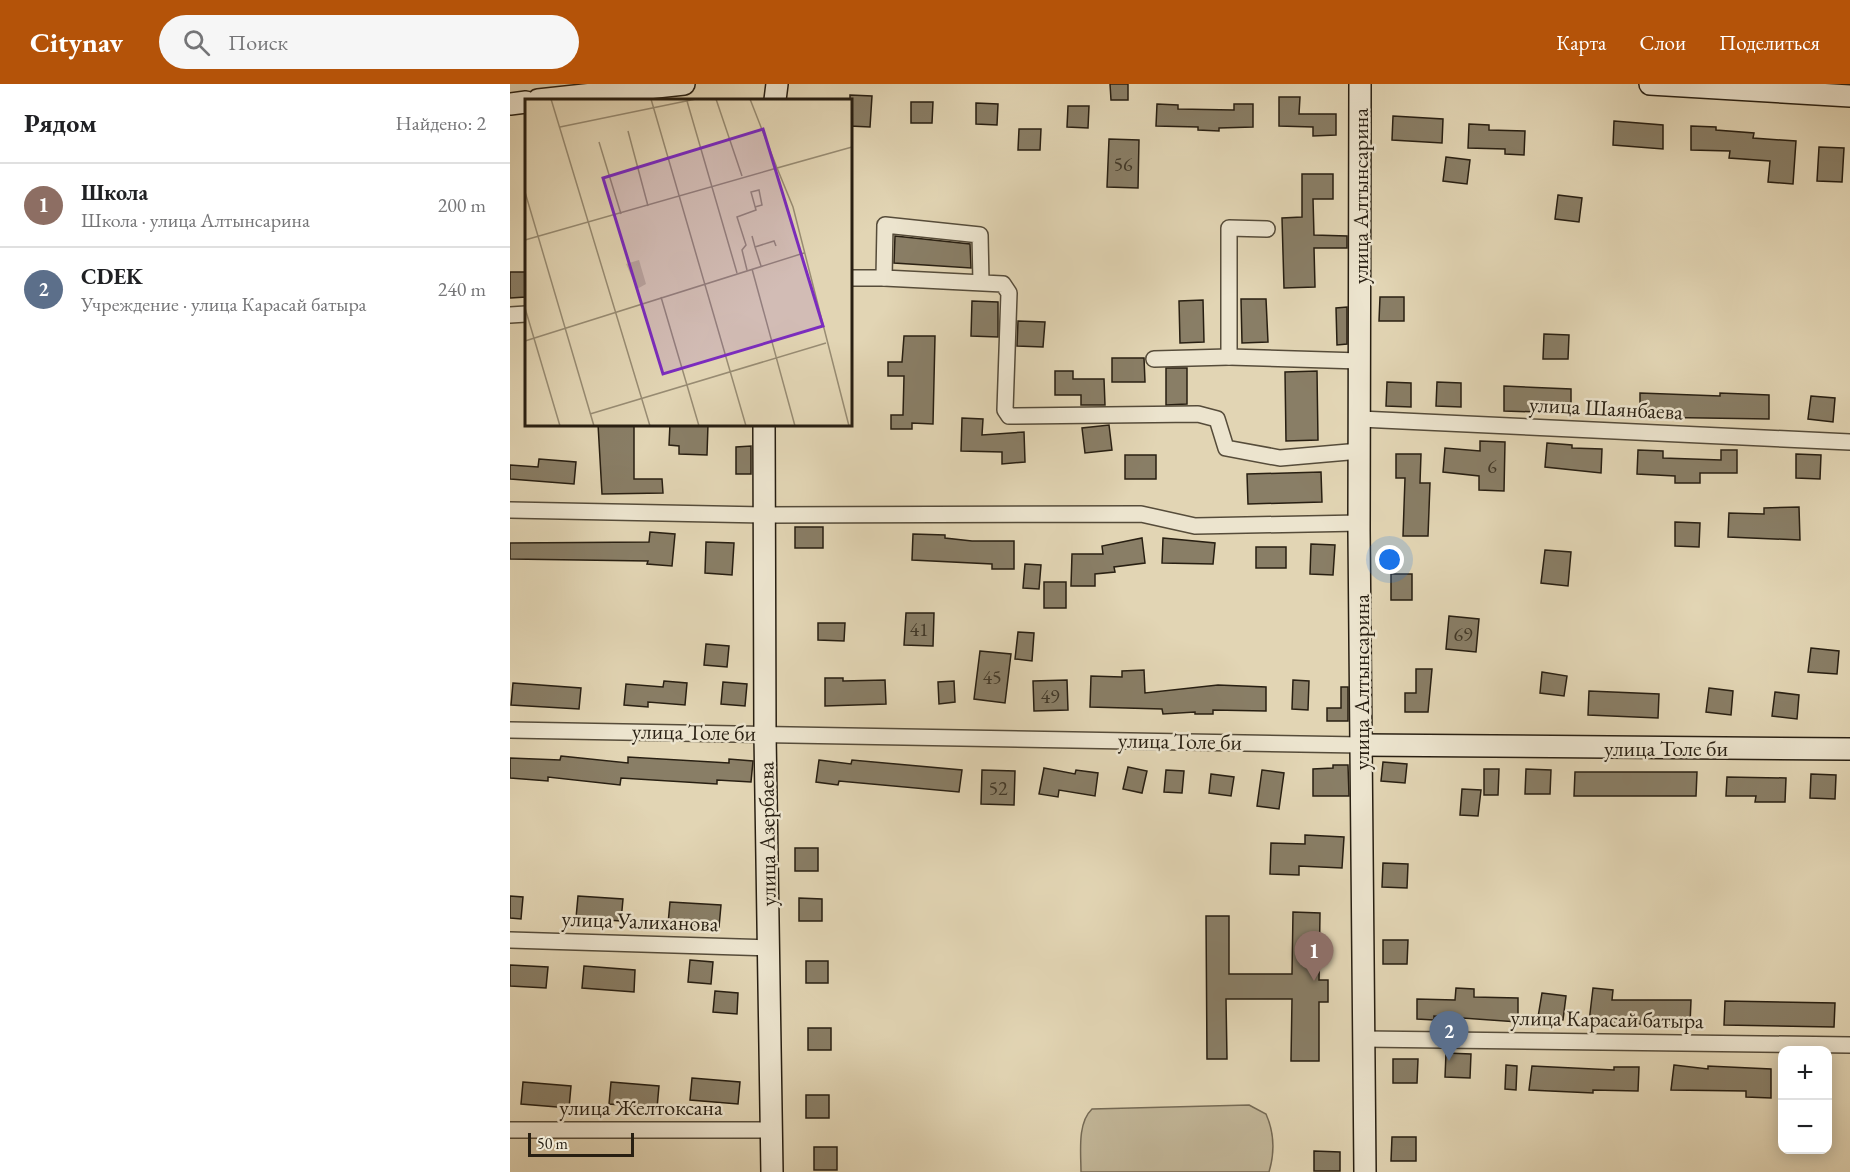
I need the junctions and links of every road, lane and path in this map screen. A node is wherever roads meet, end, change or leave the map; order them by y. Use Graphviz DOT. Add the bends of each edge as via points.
graph roads {
  1 [pos="684,84"];
  2 [pos="777,84"];
  3 [pos="1360,84"];
  4 [pos="1650,84"];
  5 [pos="1850,96"];
  6 [pos="547,99"];
  7 [pos="775,99"];
  8 [pos="525,102"];
  9 [pos="510,104"];
  10 [pos="1267,229"];
  11 [pos="852,278"];
  12 [pos="884,278"];
  13 [pos="981,282"];
  14 [pos="525,314"];
  15 [pos="510,315"];
  16 [pos="1229,357"];
  17 [pos="1154,359"];
  18 [pos="1360,361"];
  19 [pos="1360,420"];
  20 [pos="764,426"];
  21 [pos="1850,442"];
  22 [pos="1359,452"];
  23 [pos="510,510"];
  24 [pos="765,515"];
  25 [pos="1360,523"];
  26 [pos="510,730"];
  27 [pos="765,734"];
  28 [pos="1361,745"];
  29 [pos="1850,749"];
  30 [pos="510,940"];
  31 [pos="769,948"];
  32 [pos="1364,1039"];
  33 [pos="1850,1045"];
  34 [pos="510,1130"];
  35 [pos="772,1130"];
  36 [pos="772,1172"];
  37 [pos="1365,1172"];
  1 -- 6 [label="street"];
  2 -- 7 [label="street"];
  3 -- 18 [label="street, улица Алтынсарина"];
  4 -- 5 [label="street"];
  8 -- 9 [label="street"];
  10 -- 16 [label="street" via="1229,228"];
  11 -- 12 [label="street"];
  12 -- 13 [label="street"];
  12 -- 13 [label="street" via="885,225 980,235"];
  13 -- 22 [label="street" via="1004,284 1009,293 1005,410 1009,416 1198,414 1217,419 1226,448 1280,458"];
  14 -- 15 [label="street"];
  16 -- 17 [label="street"];
  16 -- 18 [label="street"];
  18 -- 19 [label="street, улица Алтынсарина"];
  19 -- 21 [label="street, улица Шаянбаева"];
  19 -- 22 [label="street, улица Алтынсарина"];
  20 -- 24 [label="street, улица Азербаева"];
  22 -- 25 [label="street, улица Алтынсарина"];
  23 -- 24 [label="street"];
  24 -- 25 [label="street" via="1141,514 1195,526"];
  24 -- 27 [label="street, улица Азербаева"];
  25 -- 28 [label="street, улица Алтынсарина"];
  26 -- 27 [label="street, улица Толе би"];
  27 -- 28 [label="street, улица Толе би"];
  27 -- 31 [label="street, улица Азербаева"];
  28 -- 29 [label="street, улица Толе би"];
  28 -- 32 [label="street, улица Алтынсарина"];
  30 -- 31 [label="street, улица Уалиханова"];
  31 -- 35 [label="street, улица Азербаева"];
  32 -- 33 [label="street, улица Карасай батыра"];
  32 -- 37 [label="street, улица Алтынсарина"];
  34 -- 35 [label="street, улица Желтоксана"];
  35 -- 36 [label="street, улица Азербаева"];
}
